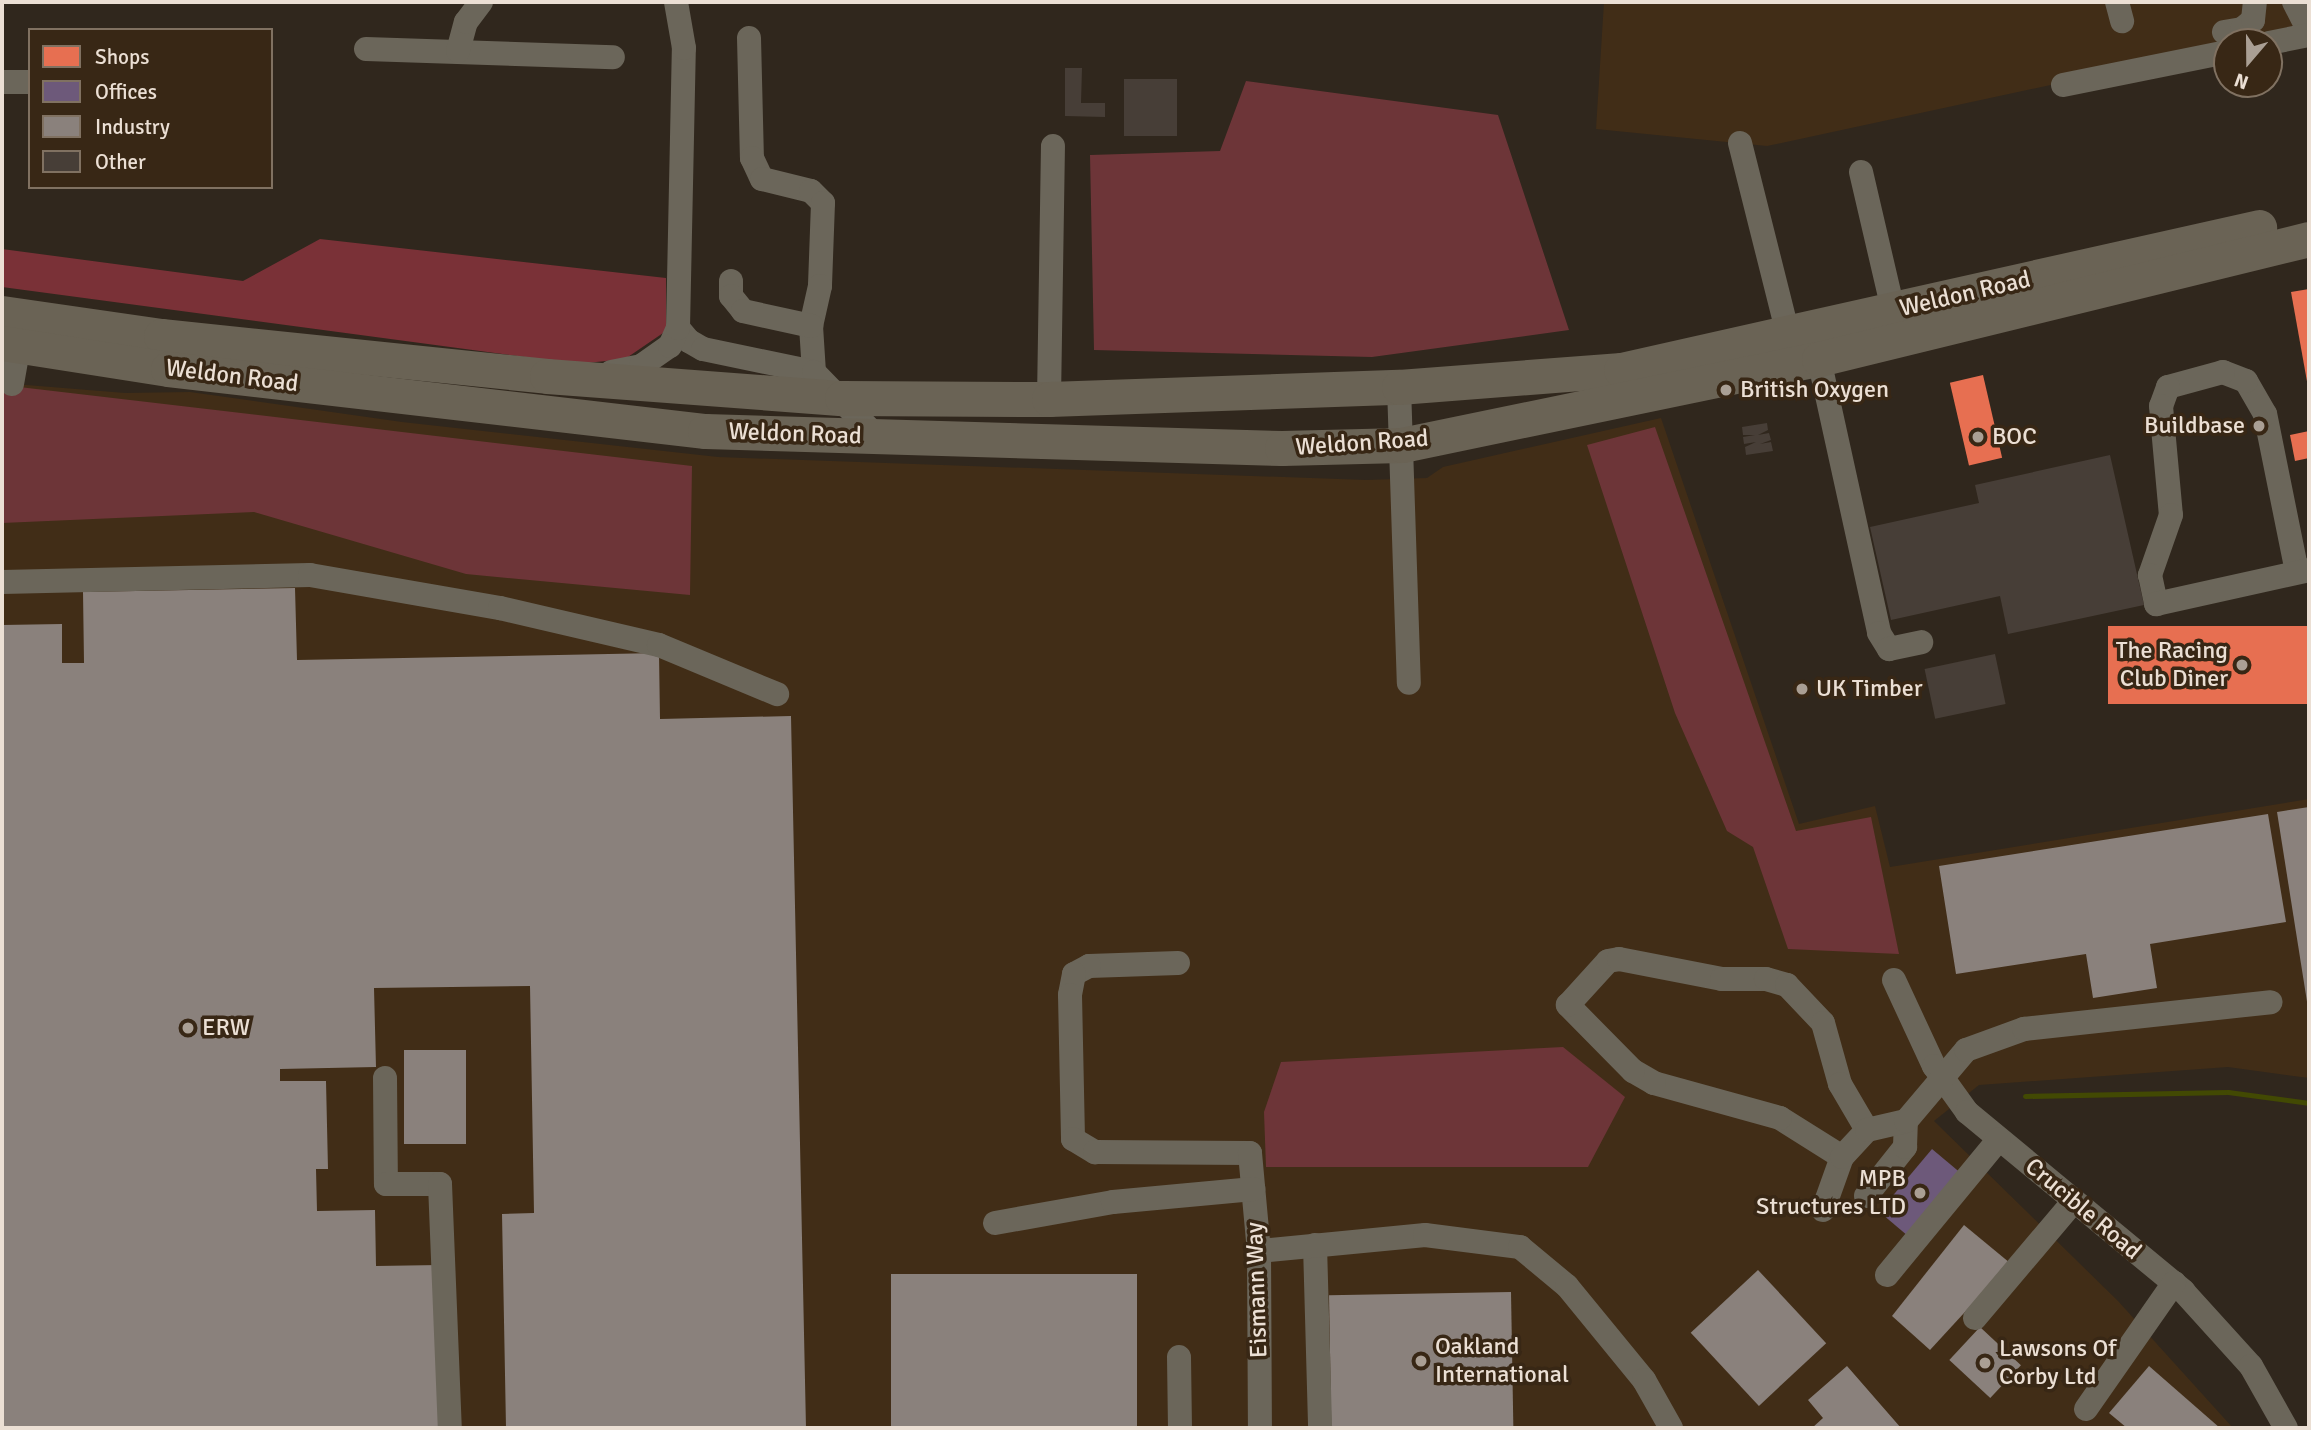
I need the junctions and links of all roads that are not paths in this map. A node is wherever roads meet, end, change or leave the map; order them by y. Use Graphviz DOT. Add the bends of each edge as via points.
graph roads {
  1 [pos="481,2"];
  2 [pos="676,2"];
  3 [pos="2255,2"];
  4 [pos="2294,2"];
  5 [pos="2243,28"];
  6 [pos="2309,33"];
  7 [pos="749,38"];
  8 [pos="2283,40"];
  9 [pos="2213,45"];
  10 [pos="366,49"];
  11 [pos="458,51"];
  12 [pos="613,57"];
  13 [pos="2,82"];
  14 [pos="28,82"];
  15 [pos="2063,85"];
  16 [pos="1740,142"];
  17 [pos="1053,146"];
  18 [pos="1861,172"];
  19 [pos="2309,216"];
  20 [pos="2309,239"];
  21 [pos="731,281"];
  22 [pos="1893,310"];
  23 [pos="2,313"];
  24 [pos="811,326"];
  25 [pos="678,328"];
  26 [pos="1788,334"];
  27 [pos="11,344"];
  28 [pos="1819,359"];
  29 [pos="814,372"];
  30 [pos="547,376"];
  31 [pos="12,384"];
  32 [pos="1627,384"];
  33 [pos="1399,387"];
  34 [pos="1585,392"];
  35 [pos="842,398"];
  36 [pos="1049,399"];
  37 [pos="876,436"];
  38 [pos="1402,444"];
  39 [pos="2303,571"];
  40 [pos="2,582"];
  41 [pos="1921,642"];
  42 [pos="1409,682"];
  43 [pos="777,694"];
  44 [pos="1178,963"];
  45 [pos="1894,980"];
  46 [pos="2271,1002"];
  47 [pos="386,1078"];
  48 [pos="1943,1079"];
  49 [pos="1906,1121"];
  50 [pos="1867,1130"];
  51 [pos="1999,1139"];
  52 [pos="1842,1157"];
  53 [pos="1253,1189"];
  54 [pos="1866,1196"];
  55 [pos="2074,1201"];
  56 [pos="1823,1210"];
  57 [pos="995,1223"];
  58 [pos="1315,1245"];
  59 [pos="1259,1251"];
  60 [pos="1887,1275"];
  61 [pos="2174,1283"];
  62 [pos="1975,1318"];
  63 [pos="1179,1357"];
  64 [pos="2086,1409"];
  65 [pos="450,1428"];
  66 [pos="1180,1428"];
  67 [pos="1260,1428"];
  68 [pos="1320,1428"];
  69 [pos="1671,1428"];
  70 [pos="2286,1428"];
  1 -- 11 [label="street" via="466,22"];
  2 -- 25 [label="street" via="684,48"];
  3 -- 5 [label="street" via="2253,20"];
  4 -- 6 [label="street"];
  6 -- 8 [label="street"];
  7 -- 24 [label="street" via="752,158 762,179 811,191 823,203 820,286"];
  9 -- 15 [label="street"];
  10 -- 11 [label="street"];
  11 -- 12 [label="street"];
  13 -- 14 [label="street"];
  16 -- 26 [label="street"];
  17 -- 36 [label="street"];
  18 -- 22 [label="street"];
  19 -- 22 [label="highway, Weldon Road"];
  20 -- 28 [label="highway, Weldon Road"];
  21 -- 24 [label="street" via="731,296 743,311"];
  22 -- 26 [label="highway, Weldon Road"];
  23 -- 30 [label="highway, Weldon Road" via="161,336"];
  24 -- 29 [label="street"];
  25 -- 29 [label="street" via="703,349"];
  25 -- 30 [label="street" via="670,346 641,366"];
  26 -- 32 [label="highway, Weldon Road"];
  27 -- 31 [label="street"];
  27 -- 37 [label="highway, Weldon Road" via="168,369 705,431"];
  28 -- 32 [label="highway, Weldon Road"];
  28 -- 41 [label="street" via="1879,633 1889,649"];
  29 -- 35 [label="street"];
  30 -- 35 [label="highway, Weldon Road"];
  32 -- 34 [label="highway"];
  33 -- 34 [label="highway, Weldon Road"];
  33 -- 36 [label="highway, Weldon Road"];
  33 -- 38 [label="street"];
  34 -- 38 [label="highway, Weldon Road"];
  35 -- 36 [label="highway, Weldon Road"];
  35 -- 37 [label="street"];
  37 -- 38 [label="highway, Weldon Road" via="1282,448"];
  38 -- 42 [label="street"];
  39 -- 39 [label="street" via="2156,604 2150,575 2171,514 2161,406 2168,387 2223,372 2246,381 2265,414"];
  40 -- 43 [label="street" via="310,575 500,608 659,645"];
  44 -- 53 [label="street, Eismann Way" via="1089,966 1074,974 1070,995 1073,1139 1095,1152 1250,1153"];
  45 -- 48 [label="street, Crucible Road"];
  46 -- 48 [label="street" via="2024,1029 1966,1050"];
  47 -- 65 [label="street" via="386,1184 440,1184"];
  48 -- 49 [label="street"];
  48 -- 51 [label="street, Crucible Road" via="1966,1112"];
  49 -- 50 [label="street"];
  49 -- 54 [label="street" via="1905,1147"];
  50 -- 52 [label="street"];
  50 -- 52 [label="street" via="1840,1084 1823,1023 1787,985 1766,979 1722,979 1619,959 1608,961 1568,1005 1633,1071 1654,1083 1780,1118"];
  51 -- 55 [label="street, Crucible Road"];
  51 -- 60 [label="street"];
  52 -- 56 [label="street"];
  53 -- 57 [label="street" via="1113,1202"];
  53 -- 59 [label="street, Eismann Way"];
  55 -- 61 [label="street, Crucible Road"];
  55 -- 62 [label="street"];
  58 -- 59 [label="street"];
  58 -- 68 [label="street"];
  58 -- 69 [label="street" via="1425,1235 1520,1247 1567,1286 1644,1380"];
  59 -- 67 [label="street, Eismann Way"];
  61 -- 64 [label="street"];
  61 -- 70 [label="street, Crucible Road" via="2251,1366"];
  63 -- 66 [label="street"];
}
